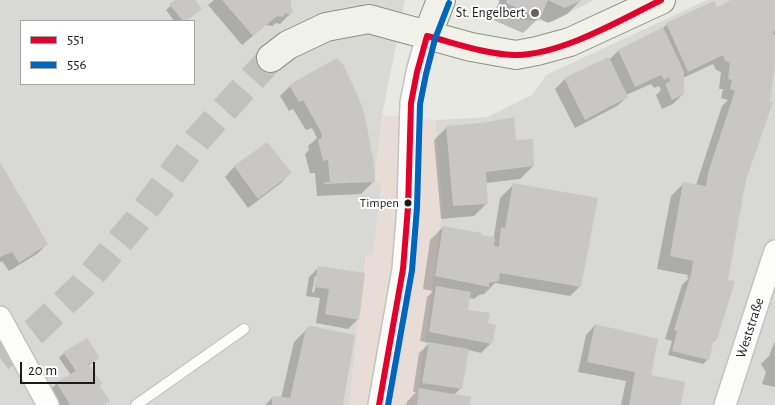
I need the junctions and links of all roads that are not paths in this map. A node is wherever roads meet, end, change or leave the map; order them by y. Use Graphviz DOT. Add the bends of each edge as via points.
graph roads {
  1 [pos="441,0"];
  2 [pos="661,0"];
  3 [pos="427,36"];
  4 [pos="271,58"];
  5 [pos="775,251"];
  6 [pos="0,317"];
  7 [pos="244,329"];
  8 [pos="48,405"];
  9 [pos="136,405"];
  10 [pos="378,405"];
  11 [pos="725,405"];
  1 -- 3 [label="main road"];
  2 -- 3 [label="main road" via="570,42 516,55"];
  3 -- 4 [label="main road" via="369,19 326,27 288,45"];
  3 -- 10 [label="street" via="411,103 403,269"];
  5 -- 11 [label="street, Weststraße"];
  6 -- 8 [label="street"];
  7 -- 9 [label="lane"];
}
